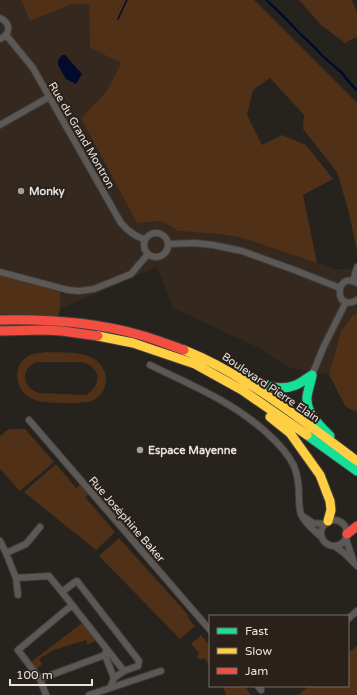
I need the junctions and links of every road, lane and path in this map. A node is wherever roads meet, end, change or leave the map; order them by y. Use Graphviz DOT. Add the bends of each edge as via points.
graph roads {
  1 [pos="0,18"];
  2 [pos="6,35"];
  3 [pos="0,39"];
  4 [pos="49,97"];
  5 [pos="0,125"];
  6 [pos="145,240"];
  7 [pos="168,244"];
  8 [pos="148,254"];
  9 [pos="357,267"];
  10 [pos="0,272"];
  11 [pos="355,282"];
  12 [pos="340,288"];
  13 [pos="357,300"];
  14 [pos="346,302"];
  15 [pos="0,320"];
  16 [pos="0,331"];
  17 [pos="183,360"];
  18 [pos="215,364"];
  19 [pos="150,365"];
  20 [pos="312,375"];
  21 [pos="28,420"];
  22 [pos="353,459"];
  23 [pos="357,471"];
  24 [pos="301,516"];
  25 [pos="326,522"];
  26 [pos="357,526"];
  27 [pos="40,527"];
  28 [pos="346,536"];
  29 [pos="321,537"];
  30 [pos="0,541"];
  31 [pos="336,547"];
  32 [pos="6,553"];
  33 [pos="355,564"];
  34 [pos="16,578"];
  35 [pos="62,592"];
  36 [pos="18,595"];
  37 [pos="72,605"];
  38 [pos="357,611"];
  39 [pos="349,618"];
  40 [pos="209,629"];
  41 [pos="106,652"];
  42 [pos="124,671"];
  43 [pos="161,671"];
  44 [pos="114,678"];
  45 [pos="40,679"];
  46 [pos="110,688"];
  47 [pos="46,695"];
  48 [pos="89,695"];
  1 -- 2 [label="street" via="8,24"];
  2 -- 3 [label="street"];
  2 -- 4 [label="street, Rue du Grand Montron" via="33,68"];
  4 -- 5 [label="street"];
  4 -- 6 [label="street, Rue du Grand Montron" via="121,223 128,231"];
  6 -- 7 [label="street" via="150,234 158,233 165,237"];
  6 -- 8 [label="street" via="144,248"];
  7 -- 8 [label="street" via="162,255 155,257"];
  7 -- 12 [label="street" via="195,243 242,251"];
  8 -- 10 [label="street" via="131,274 94,289 79,291"];
  9 -- 11 [label="street"];
  11 -- 12 [label="street" via="347,281"];
  12 -- 14 [label="street" via="339,294"];
  13 -- 14 [label="street"];
  14 -- 20 [label="street"];
  15 -- 18 [label="main road, Boulevard Pierre Elain" via="55,321 114,329 166,343"];
  16 -- 17 [label="main road, Boulevard Pierre Elain" via="45,330 102,337 133,343"];
  17 -- 23 [label="main road, Boulevard Pierre Elain" via="242,390"];
  17 -- 25 [label="main road" via="290,433 320,475 330,501 331,510"];
  18 -- 20 [label="main road" via="265,386 278,389 296,385"];
  18 -- 22 [label="main road, Boulevard Pierre Elain" via="265,395"];
  19 -- 24 [label="street" via="223,401 257,424 278,444 294,466 298,478"];
  20 -- 22 [label="main road" via="307,397 308,410 316,422"];
  21 -- 40 [label="street, Rue Joséphine Baker"];
  24 -- 25 [label="street" via="313,523"];
  24 -- 29 [label="street"];
  25 -- 28 [label="street" via="336,520 342,523 347,530"];
  25 -- 29 [label="street" via="321,530"];
  26 -- 28 [label="main road"];
  27 -- 32 [label="street" via="26,544"];
  28 -- 31 [label="street" via="343,543"];
  28 -- 33 [label="street"];
  29 -- 31 [label="street" via="328,546"];
  30 -- 32 [label="street"];
  31 -- 33 [label="street"];
  32 -- 34 [label="street"];
  34 -- 35 [label="street" via="49,576"];
  34 -- 36 [label="street"];
  35 -- 37 [label="street"];
  35 -- 42 [label="street" via="77,581 140,661 138,666"];
  37 -- 41 [label="street"];
  37 -- 45 [label="street" via="18,650"];
  38 -- 39 [label="street"];
  41 -- 42 [label="street"];
  41 -- 44 [label="street"];
  41 -- 45 [label="street"];
  42 -- 44 [label="street"];
  43 -- 46 [label="street"];
  44 -- 46 [label="street"];
  45 -- 47 [label="street"];
  46 -- 48 [label="street"];
}
